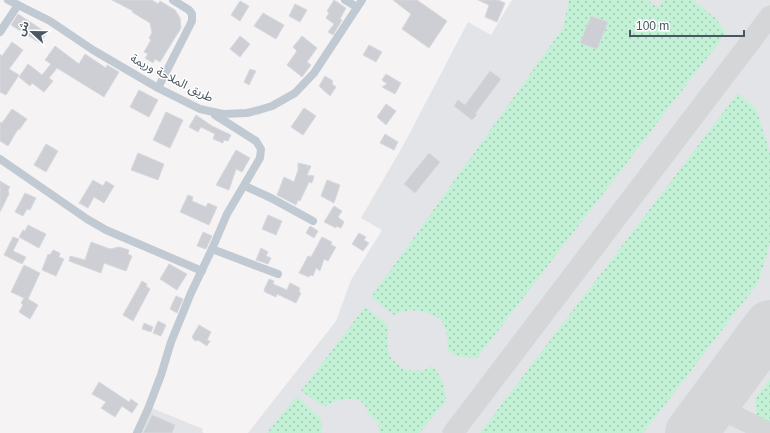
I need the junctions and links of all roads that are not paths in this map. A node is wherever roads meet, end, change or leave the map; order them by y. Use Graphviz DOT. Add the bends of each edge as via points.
graph roads {
  1 [pos="8,0"];
  2 [pos="173,0"];
  3 [pos="345,0"];
  4 [pos="359,4"];
  5 [pos="18,5"];
  6 [pos="0,32"];
  7 [pos="158,88"];
  8 [pos="212,113"];
  9 [pos="0,159"];
  10 [pos="245,186"];
  11 [pos="313,221"];
  12 [pos="212,249"];
  13 [pos="202,271"];
  14 [pos="278,274"];
  15 [pos="137,433"];
  1 -- 5 [label="street, طريق الملاحة وريمة"];
  2 -- 7 [label="street" via="189,10 192,21"];
  3 -- 4 [label="street"];
  4 -- 8 [label="street, طريق الملاحة وريمة" via="314,73 295,93 259,110 235,114"];
  5 -- 6 [label="street"];
  5 -- 7 [label="street, طريق الملاحة وريمة" via="50,21"];
  7 -- 8 [label="street, طريق الملاحة وريمة"];
  8 -- 10 [label="street" via="260,146 260,158"];
  9 -- 13 [label="street" via="106,230"];
  10 -- 11 [label="street"];
  10 -- 12 [label="street" via="227,214"];
  12 -- 13 [label="street"];
  12 -- 14 [label="street"];
  13 -- 15 [label="street" via="170,342 161,376"];
}
